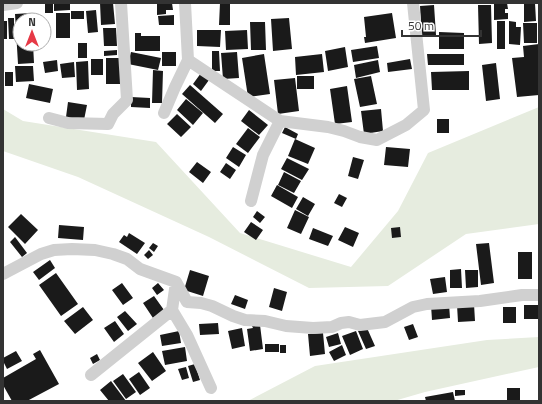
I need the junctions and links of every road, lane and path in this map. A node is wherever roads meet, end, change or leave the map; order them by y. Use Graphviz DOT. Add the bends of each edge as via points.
graph roads {
  1 [pos="17,3"];
  2 [pos="120,3"];
  3 [pos="185,3"];
  4 [pos="413,3"];
  5 [pos="3,5"];
  6 [pos="188,60"];
  7 [pos="164,113"];
  8 [pos="49,118"];
  9 [pos="280,121"];
  10 [pos="250,201"];
  11 [pos="3,274"];
  12 [pos="176,282"];
  13 [pos="539,295"];
  14 [pos="172,310"];
  15 [pos="91,375"];
  16 [pos="211,388"];
  1 -- 5 [label="street"];
  2 -- 8 [label="street" via="127,100 108,124 68,123"];
  3 -- 6 [label="street"];
  4 -- 9 [label="street" via="424,110 406,124 377,140 344,131"];
  6 -- 7 [label="street"];
  6 -- 9 [label="street"];
  9 -- 10 [label="street" via="263,155"];
  11 -- 12 [label="street" via="54,250 95,250 127,259 140,269"];
  12 -- 13 [label="street" via="187,302 212,306 245,320 313,328 332,327 349,322 385,322 413,307 426,304"];
  12 -- 14 [label="street"];
  14 -- 15 [label="street"];
  14 -- 16 [label="street" via="187,335"];
}
